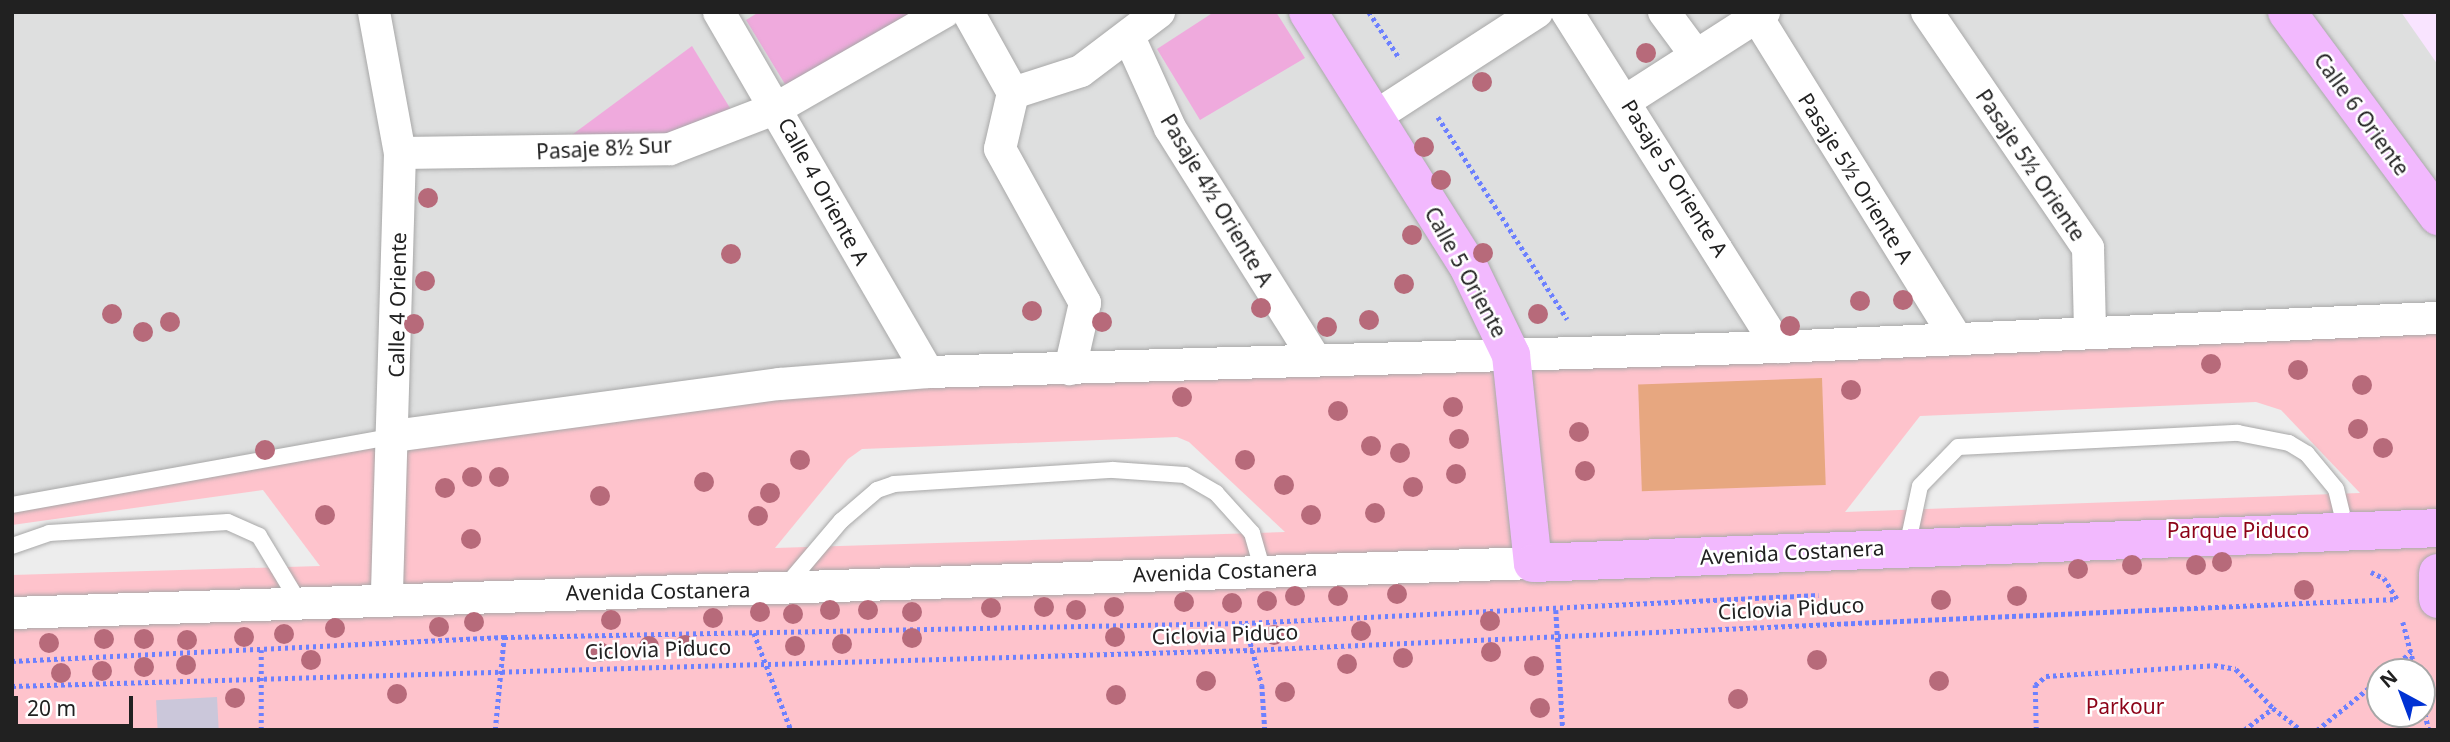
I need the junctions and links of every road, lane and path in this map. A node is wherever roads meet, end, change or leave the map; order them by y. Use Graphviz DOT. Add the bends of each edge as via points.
graph roads {
  1 [pos="374,12"];
  2 [pos="719,12"];
  3 [pos="944,12"];
  4 [pos="968,12"];
  5 [pos="1159,12"];
  6 [pos="1308,12"];
  7 [pos="1537,12"];
  8 [pos="1567,12"];
  9 [pos="1664,12"];
  10 [pos="1927,12"];
  11 [pos="2287,12"];
  12 [pos="1761,15"];
  13 [pos="1129,37"];
  14 [pos="1695,54"];
  15 [pos="1013,93"];
  16 [pos="1627,100"];
  17 [pos="777,108"];
  18 [pos="1376,116"];
  19 [pos="400,153"];
  20 [pos="2438,216"];
  21 [pos="2438,318"];
  22 [pos="2090,332"];
  23 [pos="1956,338"];
  24 [pos="1778,346"];
  25 [pos="1511,355"];
  26 [pos="1315,359"];
  27 [pos="1070,369"];
  28 [pos="928,372"];
  29 [pos="394,436"];
  30 [pos="12,505"];
  31 [pos="2438,528"];
  32 [pos="2346,530"];
  33 [pos="12,545"];
  34 [pos="1907,547"];
  35 [pos="1533,563"];
  36 [pos="1262,569"];
  37 [pos="2366,570"];
  38 [pos="2438,573"];
  39 [pos="785,587"];
  40 [pos="1831,594"];
  41 [pos="2398,599"];
  42 [pos="2424,599"];
  43 [pos="387,601"];
  44 [pos="300,604"];
  45 [pos="1556,610"];
  46 [pos="12,613"];
  47 [pos="1245,623"];
  48 [pos="754,633"];
  49 [pos="504,637"];
  50 [pos="1558,638"];
  51 [pos="261,650"];
  52 [pos="1250,650"];
  53 [pos="2411,651"];
  54 [pos="2403,658"];
  55 [pos="2413,658"];
  56 [pos="12,661"];
  57 [pos="765,661"];
  58 [pos="503,669"];
  59 [pos="260,679"];
  60 [pos="12,686"];
  61 [pos="2366,691"];
  62 [pos="2273,708"];
  63 [pos="261,730"];
  64 [pos="495,730"];
  65 [pos="791,730"];
  66 [pos="1265,730"];
  67 [pos="1563,730"];
  68 [pos="2036,730"];
  69 [pos="2244,730"];
  70 [pos="2301,730"];
  71 [pos="2318,730"];
  1 -- 19 [label="street, Calle 4 Oriente"];
  2 -- 17 [label="street, Calle 4 Oriente A"];
  3 -- 17 [label="street, Pasaje 8½ Sur"];
  4 -- 15 [label="street"];
  5 -- 13 [label="street"];
  6 -- 18 [label="street, Calle 5 Oriente"];
  7 -- 18 [label="street"];
  8 -- 16 [label="street, Pasaje 5 Oriente A"];
  9 -- 14 [label="street"];
  10 -- 22 [label="street, Pasaje 5½ Oriente" via="2088,248"];
  11 -- 20 [label="street, Calle 6 Oriente"];
  12 -- 14 [label="street"];
  12 -- 23 [label="street, Pasaje 5½ Oriente A"];
  13 -- 15 [label="street" via="1082,71"];
  13 -- 26 [label="street, Pasaje 4½ Oriente A" via="1170,128"];
  14 -- 16 [label="street"];
  15 -- 27 [label="street" via="1000,149 1085,303"];
  16 -- 24 [label="street, Pasaje 5 Oriente A"];
  17 -- 19 [label="street, Pasaje 8½ Sur" via="670,149"];
  17 -- 28 [label="street, Calle 4 Oriente A"];
  18 -- 25 [label="street, Calle 5 Oriente" via="1469,268"];
  19 -- 29 [label="street, Calle 4 Oriente"];
  21 -- 22 [label="street"];
  22 -- 23 [label="street"];
  23 -- 24 [label="street"];
  24 -- 25 [label="street"];
  25 -- 26 [label="street"];
  25 -- 35 [label="street, Calle 5 Oriente"];
  26 -- 27 [label="street"];
  27 -- 28 [label="street"];
  28 -- 29 [label="street" via="780,384"];
  29 -- 30 [label="lane"];
  29 -- 43 [label="street, Calle 4 Oriente"];
  31 -- 32 [label="street, Avenida Costanera"];
  32 -- 34 [label="street, Avenida Costanera"];
  32 -- 34 [label="lane" via="2336,489 2306,454 2290,443 2238,433 1958,447 1920,485"];
  33 -- 44 [label="lane" via="49,533 228,522 259,536"];
  34 -- 35 [label="street, Avenida Costanera"];
  35 -- 36 [label="street, Avenida Costanera"];
  36 -- 39 [label="street, Avenida Costanera"];
  36 -- 39 [label="lane" via="1252,533 1216,493 1185,475 1113,470 894,484 877,490 841,521"];
  37 -- 41 [label="path" via="2384,578"];
  38 -- 42 [label="street"];
  39 -- 43 [label="street, Avenida Costanera"];
  40 -- 45 [label="path"];
  41 -- 42 [label="path, Ciclovia Piduco"];
  41 -- 50 [label="path, Ciclovia Piduco"];
  41 -- 53 [label="path"];
  43 -- 44 [label="street, Avenida Costanera"];
  44 -- 46 [label="street, Avenida Costanera"];
  45 -- 47 [label="path"];
  45 -- 50 [label="path"];
  47 -- 48 [label="path"];
  47 -- 52 [label="path"];
  48 -- 49 [label="path"];
  48 -- 57 [label="path"];
  49 -- 51 [label="path"];
  49 -- 58 [label="path"];
  50 -- 52 [label="path, Ciclovia Piduco"];
  50 -- 67 [label="path"];
  51 -- 56 [label="path"];
  51 -- 59 [label="path"];
  52 -- 57 [label="path, Ciclovia Piduco"];
  52 -- 66 [label="path" via="1262,685"];
  53 -- 54 [label="path"];
  53 -- 55 [label="path"];
  57 -- 58 [label="path, Ciclovia Piduco"];
  57 -- 65 [label="path"];
  58 -- 59 [label="path, Ciclovia Piduco"];
  58 -- 64 [label="path"];
  59 -- 60 [label="path, Ciclovia Piduco"];
  59 -- 63 [label="path"];
  61 -- 71 [label="path"];
  62 -- 68 [label="path" via="2236,670 2214,665 2046,676 2035,685"];
  62 -- 69 [label="path"];
  62 -- 70 [label="path"];
}
